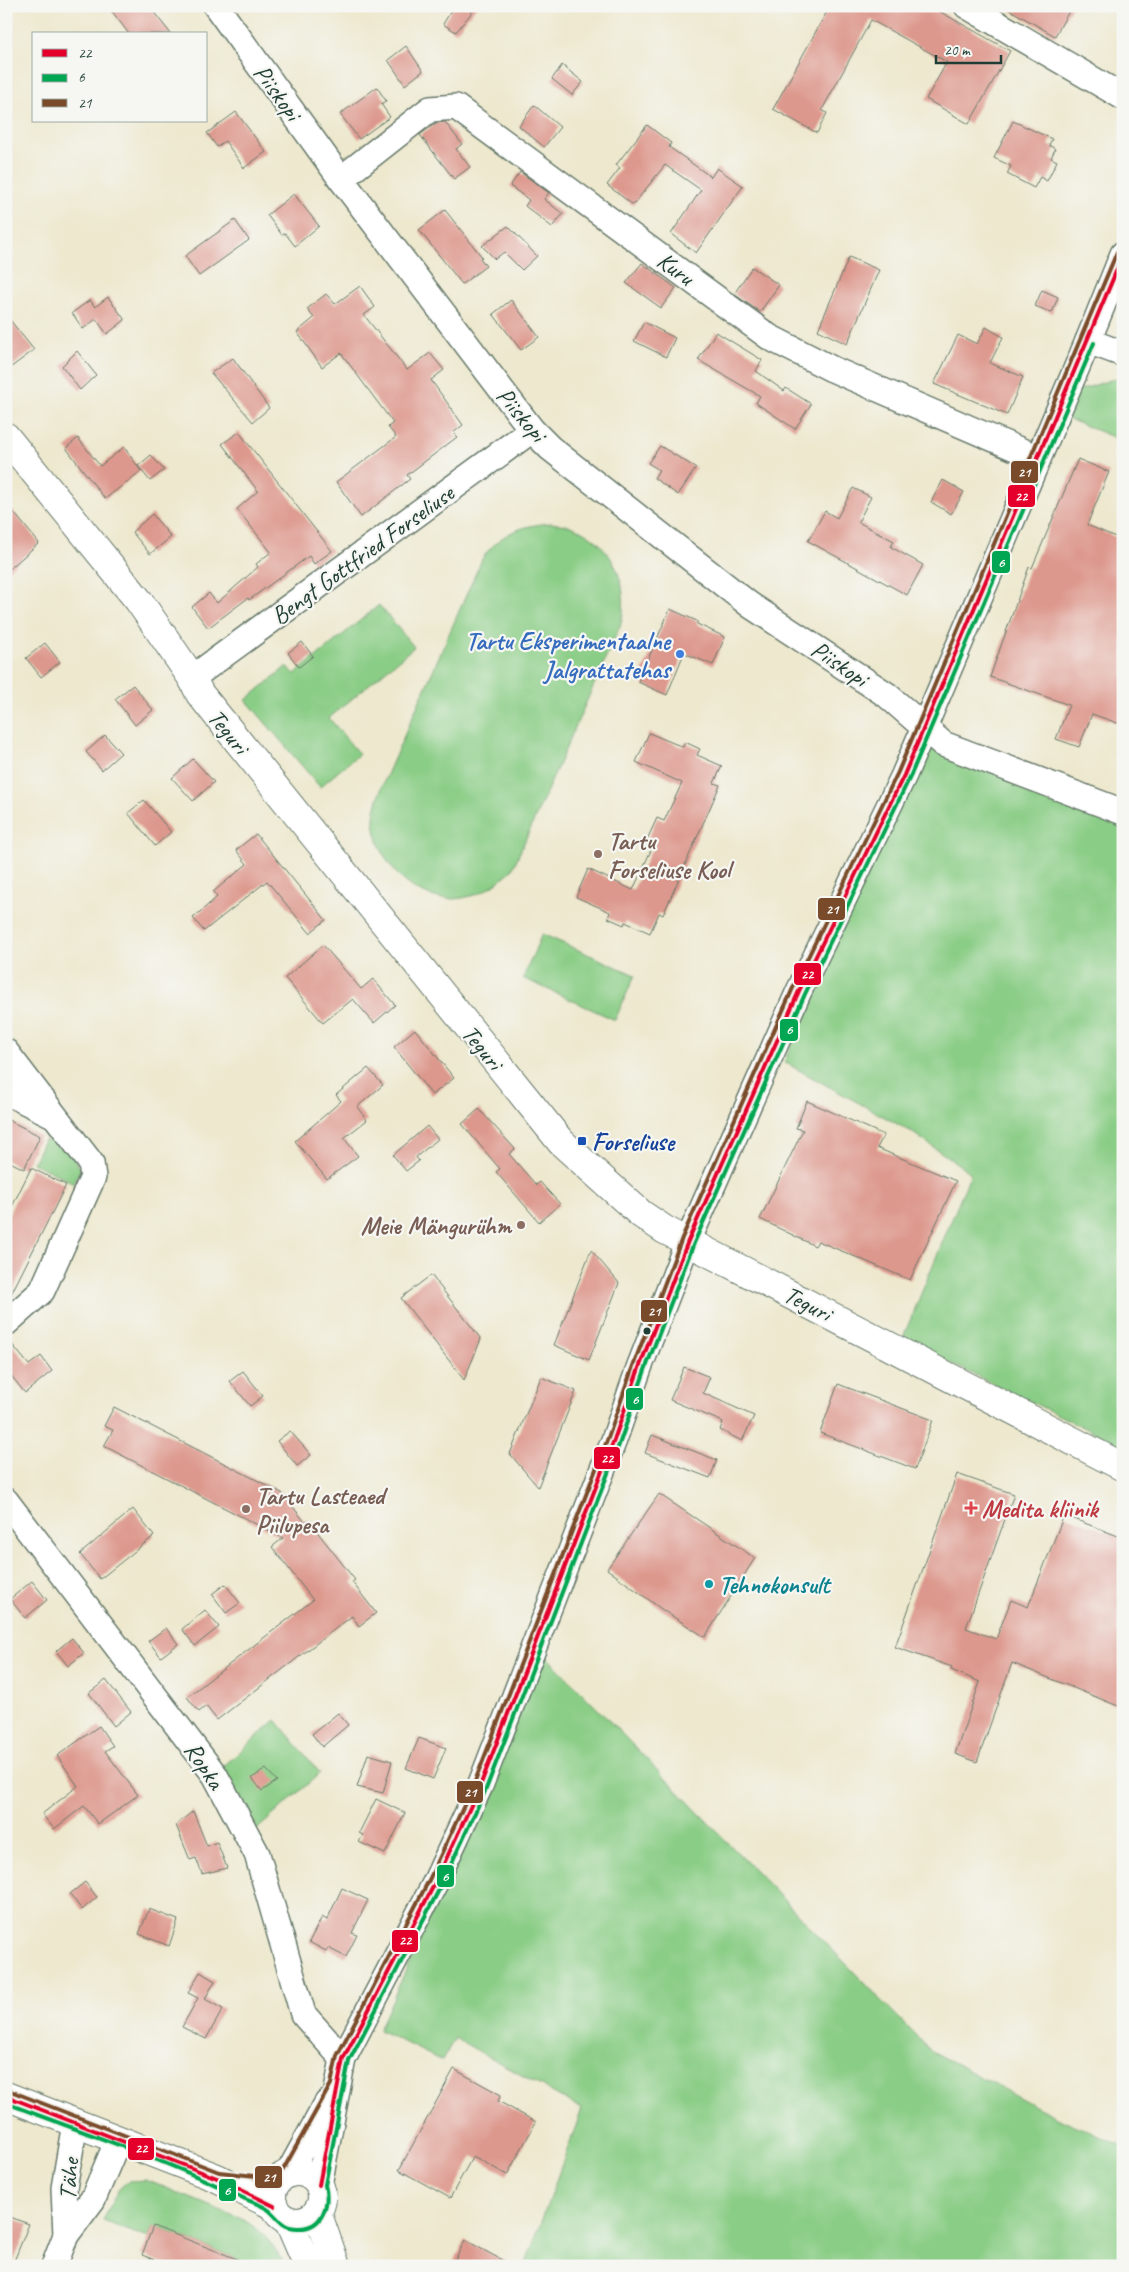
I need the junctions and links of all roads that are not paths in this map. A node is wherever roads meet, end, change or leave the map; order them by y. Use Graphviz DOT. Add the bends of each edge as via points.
graph roads {
  1 [pos="216,6"];
  2 [pos="967,6"];
  3 [pos="1123,97"];
  4 [pos="341,179"];
  5 [pos="1123,254"];
  6 [pos="1088,341"];
  7 [pos="1123,354"];
  8 [pos="532,430"];
  9 [pos="6,437"];
  10 [pos="1038,458"];
  11 [pos="192,678"];
  12 [pos="924,727"];
  13 [pos="1123,812"];
  14 [pos="6,1052"];
  15 [pos="6,1092"];
  16 [pos="56,1116"];
  17 [pos="688,1242"];
  18 [pos="6,1323"];
  19 [pos="1123,1467"];
  20 [pos="6,1501"];
  21 [pos="343,2059"];
  22 [pos="337,2086"];
  23 [pos="6,2096"];
  24 [pos="75,2123"];
  25 [pos="118,2140"];
  26 [pos="319,2185"];
  27 [pos="281,2196"];
  28 [pos="318,2212"];
  29 [pos="66,2235"];
  30 [pos="54,2266"];
  31 [pos="308,2266"];
  32 [pos="336,2266"];
  1 -- 4 [label="street, Piiskopi"];
  2 -- 3 [label="street"];
  4 -- 8 [label="street, Piiskopi"];
  4 -- 10 [label="street, Kuru" via="430,109 456,107 769,337 832,369"];
  5 -- 6 [label="street"];
  6 -- 7 [label="street"];
  6 -- 10 [label="street"];
  8 -- 11 [label="street, Bengt Gottfried Forseliuse"];
  8 -- 12 [label="street, Piiskopi" via="550,448 750,605 887,695"];
  9 -- 11 [label="street, Teguri" via="139,601"];
  10 -- 12 [label="street"];
  11 -- 17 [label="street, Teguri" via="200,694 561,1142 641,1214"];
  12 -- 13 [label="street, Piiskopi" via="943,744"];
  12 -- 17 [label="street" via="800,991"];
  14 -- 16 [label="street"];
  15 -- 16 [label="street"];
  16 -- 18 [label="street" via="91,1163 93,1177 42,1291"];
  17 -- 19 [label="street, Teguri"];
  17 -- 21 [label="street" via="480,1786 435,1883"];
  20 -- 21 [label="street, Ropka" via="215,1774 257,1854 303,2014"];
  21 -- 22 [label="street"];
  22 -- 26 [label="street"];
  22 -- 27 [label="street"];
  23 -- 24 [label="street"];
  24 -- 25 [label="street"];
  24 -- 29 [label="street, Tähe" via="64,2188"];
  25 -- 27 [label="street" via="217,2178"];
  25 -- 29 [label="street, Tähe" via="93,2199"];
  26 -- 27 [label="street" via="309,2175 295,2172"];
  26 -- 28 [label="street" via="322,2199"];
  27 -- 28 [label="street" via="304,2222"];
  27 -- 31 [label="street"];
  28 -- 32 [label="street"];
  29 -- 30 [label="street, Tähe"];
}
